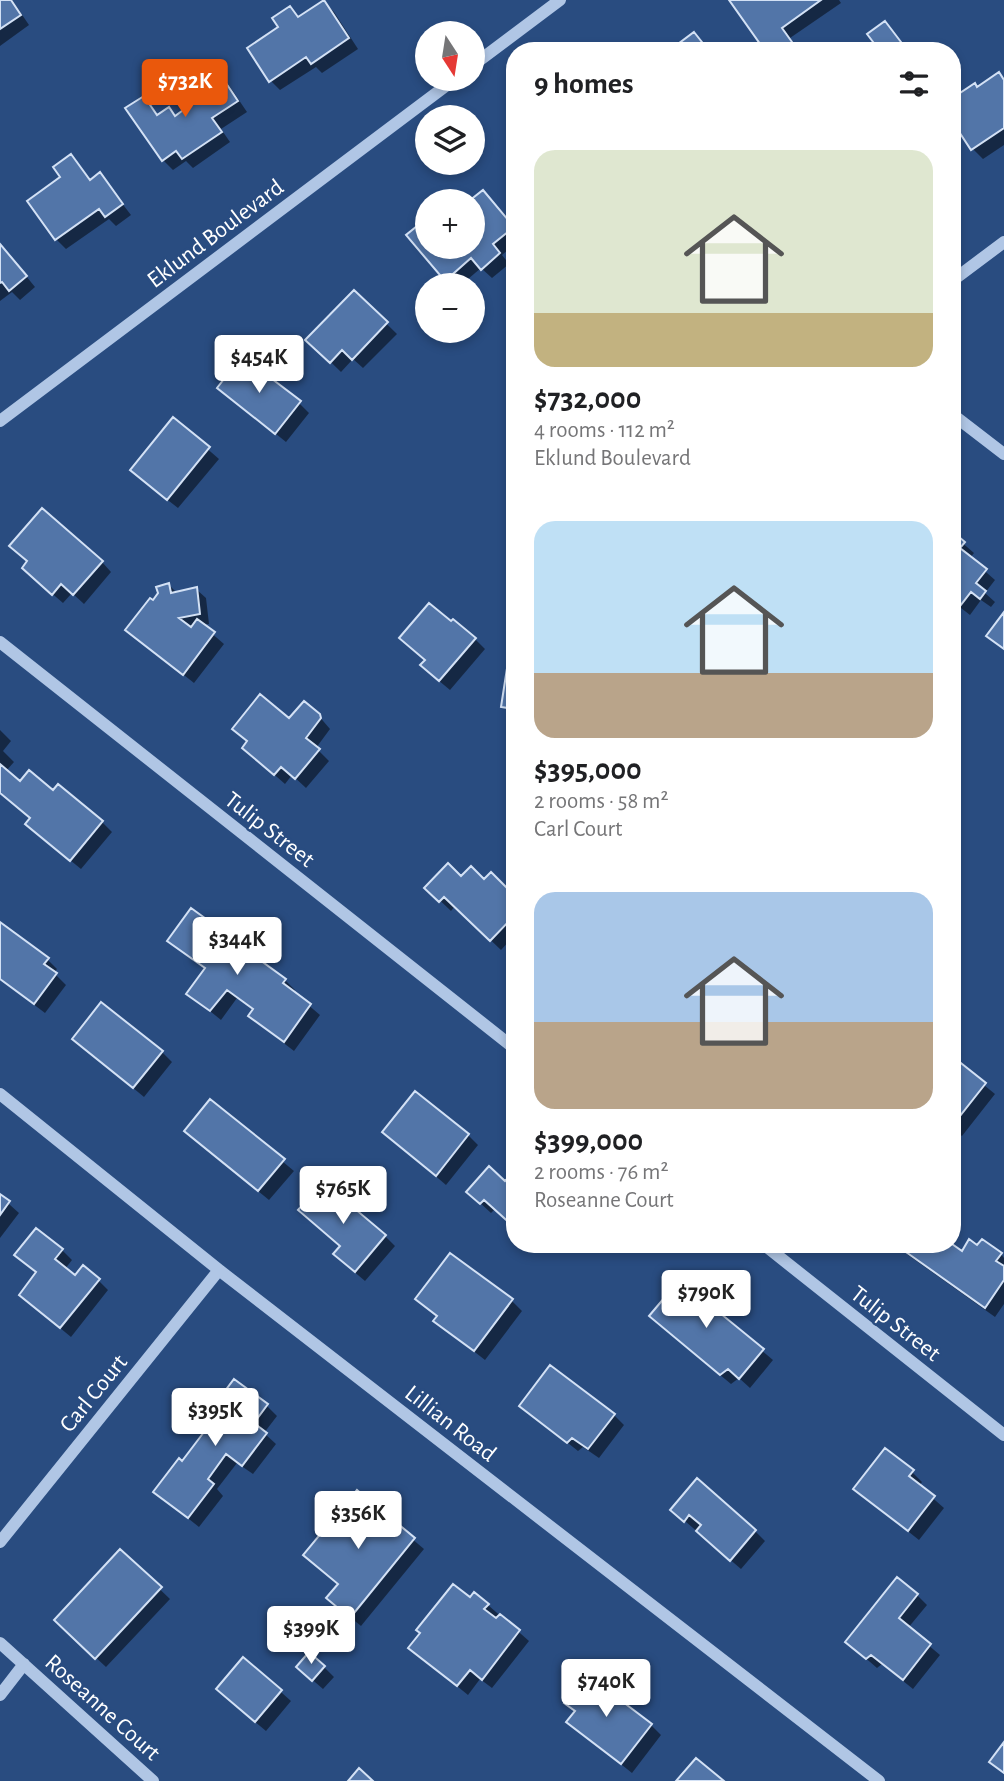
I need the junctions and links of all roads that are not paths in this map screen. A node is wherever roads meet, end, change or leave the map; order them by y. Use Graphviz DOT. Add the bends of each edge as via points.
graph roads {
  1 [pos="560,0"];
  2 [pos="485,56"];
  3 [pos="439,91"];
  4 [pos="1004,242"];
  5 [pos="961,274"];
  6 [pos="0,421"];
  7 [pos="961,421"];
  8 [pos="1004,454"];
  9 [pos="0,642"];
  10 [pos="506,1042"];
  11 [pos="0,1094"];
  12 [pos="774,1253"];
  13 [pos="219,1270"];
  14 [pos="1004,1435"];
  15 [pos="0,1542"];
  16 [pos="0,1643"];
  17 [pos="24,1664"];
  18 [pos="0,1695"];
  19 [pos="153,1781"];
  20 [pos="879,1781"];
  1 -- 2 [label="street"];
  3 -- 6 [label="street, Eklund Boulevard"];
  4 -- 5 [label="street"];
  7 -- 8 [label="street"];
  9 -- 10 [label="street, Tulip Street"];
  11 -- 13 [label="street, Lillian Road"];
  12 -- 14 [label="street, Tulip Street"];
  13 -- 15 [label="street, Carl Court"];
  13 -- 20 [label="street, Lillian Road"];
  16 -- 17 [label="street, Roseanne Court"];
  17 -- 18 [label="street"];
  17 -- 19 [label="street, Roseanne Court"];
}
